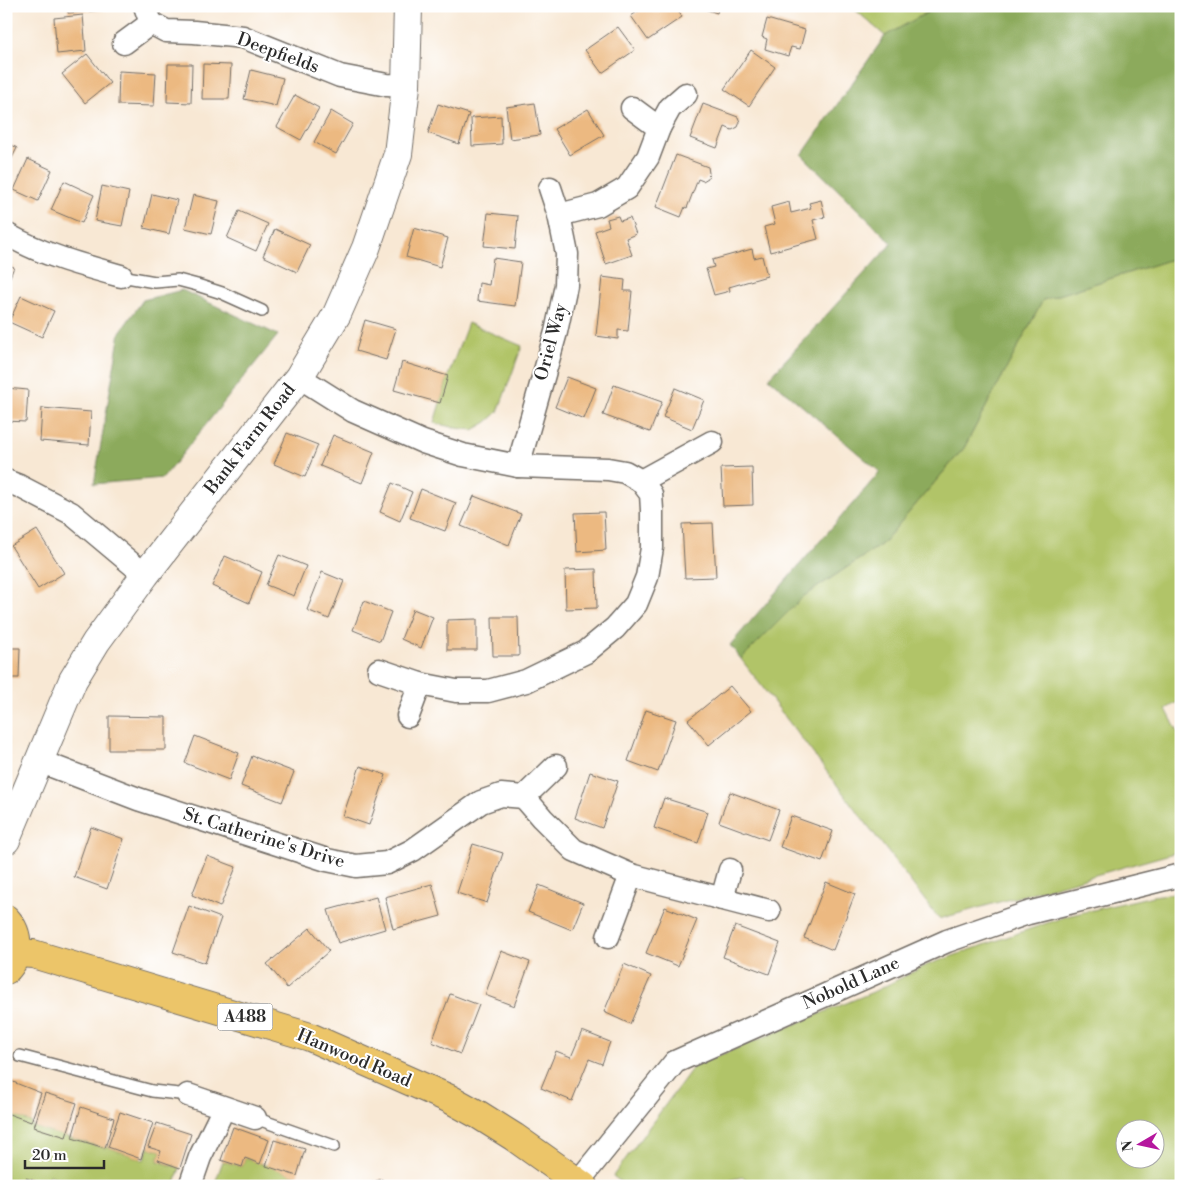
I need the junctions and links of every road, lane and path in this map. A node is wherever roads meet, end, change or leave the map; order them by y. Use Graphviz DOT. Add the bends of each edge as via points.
graph roads {
  1 [pos="408,6"];
  2 [pos="148,14"];
  3 [pos="124,43"];
  4 [pos="406,86"];
  5 [pos="686,94"];
  6 [pos="632,108"];
  7 [pos="659,128"];
  8 [pos="550,188"];
  9 [pos="559,215"];
  10 [pos="6,234"];
  11 [pos="122,276"];
  12 [pos="262,311"];
  13 [pos="299,377"];
  14 [pos="712,442"];
  15 [pos="518,466"];
  16 [pos="6,481"];
  17 [pos="641,481"];
  18 [pos="145,575"];
  19 [pos="380,670"];
  20 [pos="420,684"];
  21 [pos="408,716"];
  22 [pos="39,761"];
  23 [pos="556,766"];
  24 [pos="524,797"];
  25 [pos="6,840"];
  26 [pos="730,870"];
  27 [pos="631,875"];
  28 [pos="1181,875"];
  29 [pos="722,898"];
  30 [pos="769,911"];
  31 [pos="6,919"];
  32 [pos="608,937"];
  33 [pos="11,962"];
  34 [pos="20,1056"];
  35 [pos="188,1095"];
  36 [pos="224,1108"];
  37 [pos="255,1118"];
  38 [pos="334,1146"];
  39 [pos="581,1184"];
  40 [pos="190,1186"];
  1 -- 4 [label="street, Bank Farm Road"];
  2 -- 3 [label="street, Deepfields"];
  2 -- 4 [label="street, Deepfields" via="166,31 243,37 340,76"];
  4 -- 13 [label="street, Bank Farm Road" via="398,154 366,248 337,314"];
  5 -- 7 [label="street" via="670,108"];
  6 -- 7 [label="street"];
  7 -- 9 [label="street" via="648,157 627,188 598,204"];
  8 -- 9 [label="street, Oriel Way"];
  9 -- 15 [label="street, Oriel Way" via="567,254 566,285"];
  10 -- 11 [label="street" via="60,259"];
  11 -- 12 [label="lane" via="155,282 178,280 222,293"];
  13 -- 15 [label="street" via="353,411 423,442 463,456"];
  13 -- 18 [label="street, Bank Farm Road"];
  14 -- 17 [label="street"];
  15 -- 17 [label="street" via="608,469 625,472"];
  16 -- 18 [label="street" via="71,513"];
  17 -- 20 [label="street" via="650,494 652,510 649,568 636,604 615,628 586,652 526,681 488,692 456,691"];
  18 -- 22 [label="street, Bank Farm Road" via="96,642 73,680"];
  19 -- 20 [label="street"];
  20 -- 21 [label="street"];
  22 -- 24 [label="street, St. Catherine's Drive" via="138,799 326,860 356,866 387,862 413,850 481,802 501,794"];
  22 -- 25 [label="street, Bank Farm Road"];
  23 -- 24 [label="street"];
  24 -- 27 [label="street" via="574,850"];
  26 -- 29 [label="street"];
  27 -- 29 [label="street"];
  27 -- 32 [label="street"];
  28 -- 39 [label="street, Nobold Lane" via="1028,913 947,941 675,1062"];
  29 -- 30 [label="street"];
  31 -- 33 [label="main road, Hanwood Road / A488" via="14,930"];
  33 -- 39 [label="main road, Hanwood Road / A488" via="33,954 310,1037 450,1099 514,1136"];
  34 -- 35 [label="lane" via="152,1091"];
  35 -- 36 [label="street"];
  36 -- 37 [label="street"];
  36 -- 40 [label="street"];
  37 -- 38 [label="lane"];
}
